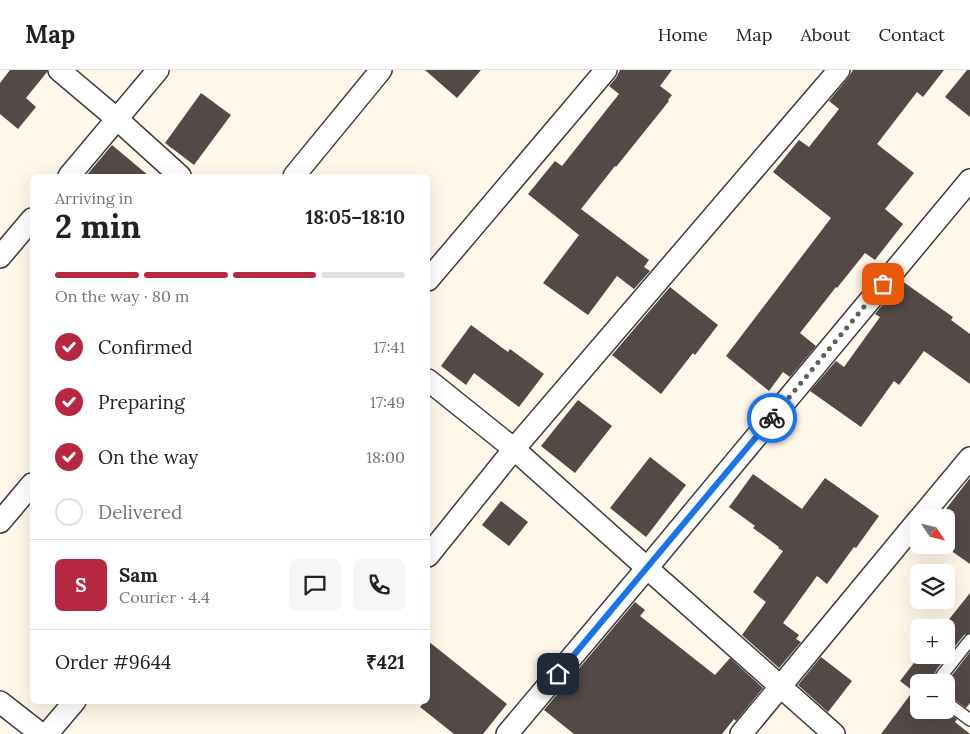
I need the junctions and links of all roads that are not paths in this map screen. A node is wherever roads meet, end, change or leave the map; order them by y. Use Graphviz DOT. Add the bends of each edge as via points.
graph roads {
  1 [pos="59,70"];
  2 [pos="158,70"];
  3 [pos="381,70"];
  4 [pos="606,70"];
  5 [pos="839,70"];
  6 [pos="117,119"];
  7 [pos="70,174"];
  8 [pos="178,174"];
  9 [pos="296,174"];
  10 [pos="970,180"];
  11 [pos="30,221"];
  12 [pos="0,257"];
  13 [pos="430,278"];
  14 [pos="430,382"];
  15 [pos="514,448"];
  16 [pos="970,458"];
  17 [pos="30,486"];
  18 [pos="928,509"];
  19 [pos="0,522"];
  20 [pos="910,530"];
  21 [pos="430,553"];
  22 [pos="647,568"];
  23 [pos="970,640"];
  24 [pos="942,674"];
  25 [pos="780,685"];
  26 [pos="0,702"];
  27 [pos="72,704"];
  28 [pos="955,709"];
  29 [pos="970,720"];
  30 [pos="41,734"];
  31 [pos="47,734"];
  32 [pos="507,734"];
  33 [pos="741,734"];
  34 [pos="834,734"];
  1 -- 6 [label="street"];
  2 -- 6 [label="street"];
  3 -- 9 [label="street"];
  4 -- 13 [label="street"];
  5 -- 15 [label="street"];
  6 -- 7 [label="street"];
  6 -- 8 [label="street"];
  10 -- 22 [label="street"];
  11 -- 12 [label="street"];
  14 -- 15 [label="street"];
  15 -- 21 [label="street"];
  15 -- 22 [label="street"];
  16 -- 18 [label="street"];
  17 -- 19 [label="street"];
  20 -- 25 [label="street"];
  22 -- 25 [label="street"];
  22 -- 32 [label="street"];
  23 -- 24 [label="lane"];
  25 -- 33 [label="street"];
  25 -- 34 [label="street"];
  26 -- 30 [label="street"];
  27 -- 31 [label="street"];
  28 -- 29 [label="lane"];
}
